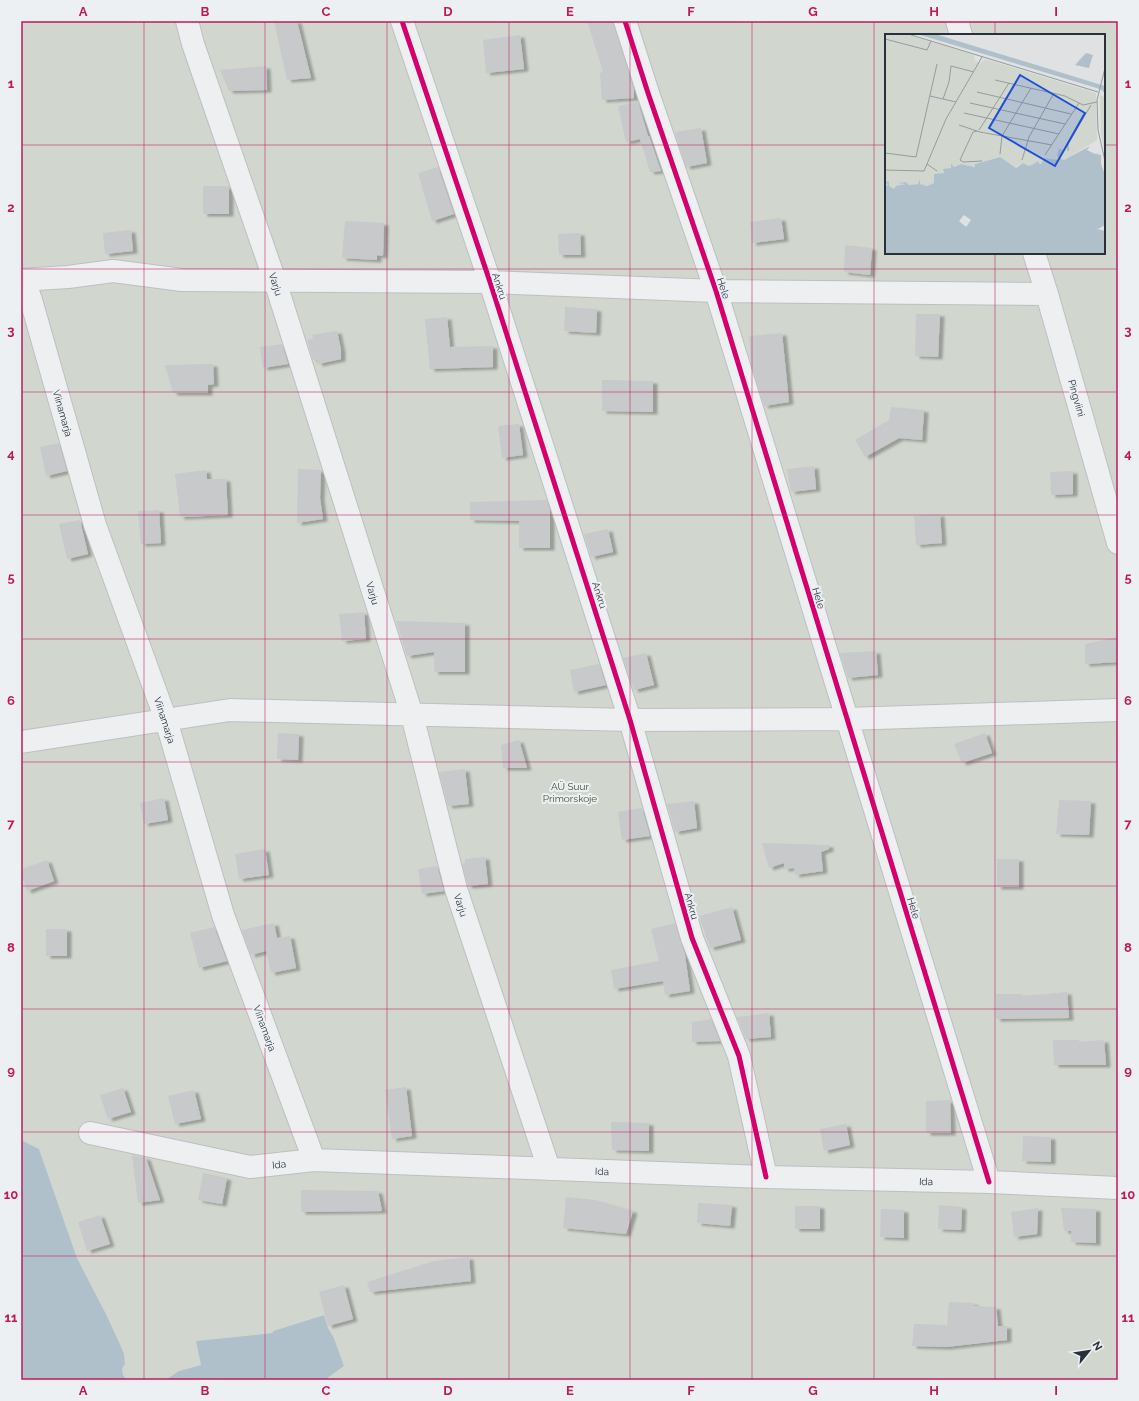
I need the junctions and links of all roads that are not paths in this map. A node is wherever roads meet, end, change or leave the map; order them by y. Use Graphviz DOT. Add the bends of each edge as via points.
graph roads {
  1 [pos="187,21"];
  2 [pos="402,21"];
  3 [pos="625,21"];
  4 [pos="957,21"];
  5 [pos="962,34"];
  6 [pos="1034,254"];
  7 [pos="22,280"];
  8 [pos="275,281"];
  9 [pos="490,282"];
  10 [pos="716,291"];
  11 [pos="1047,294"];
  12 [pos="1118,543"];
  13 [pos="1118,710"];
  14 [pos="412,715"];
  15 [pos="847,719"];
  16 [pos="166,720"];
  17 [pos="630,720"];
  18 [pos="21,742"];
  19 [pos="90,1132"];
  20 [pos="314,1160"];
  21 [pos="549,1169"];
  22 [pos="766,1177"];
  23 [pos="989,1182"];
  24 [pos="1118,1188"];
  1 -- 8 [label="street, Varju"];
  2 -- 9 [label="street, Ankru"];
  3 -- 10 [label="street, Hele"];
  4 -- 5 [label="street"];
  6 -- 11 [label="street, Pingviini"];
  7 -- 8 [label="street" via="113,271 182,280"];
  7 -- 16 [label="street, Viinamarja" via="34,308 95,525"];
  8 -- 9 [label="street"];
  8 -- 14 [label="street, Varju"];
  9 -- 10 [label="street"];
  9 -- 17 [label="street, Ankru"];
  10 -- 11 [label="street"];
  10 -- 15 [label="street, Hele"];
  11 -- 12 [label="street, Pingviini"];
  13 -- 15 [label="street"];
  14 -- 16 [label="street" via="230,710"];
  14 -- 17 [label="street"];
  14 -- 21 [label="street, Varju" via="456,889"];
  15 -- 17 [label="street"];
  15 -- 23 [label="street, Hele"];
  16 -- 18 [label="street"];
  16 -- 20 [label="street, Viinamarja" via="223,915"];
  17 -- 22 [label="street, Ankru" via="692,938 739,1056"];
  19 -- 20 [label="street, Ida" via="250,1167"];
  20 -- 21 [label="street, Ida"];
  21 -- 22 [label="street, Ida"];
  22 -- 23 [label="street, Ida"];
  23 -- 24 [label="street, Ida"];
}
